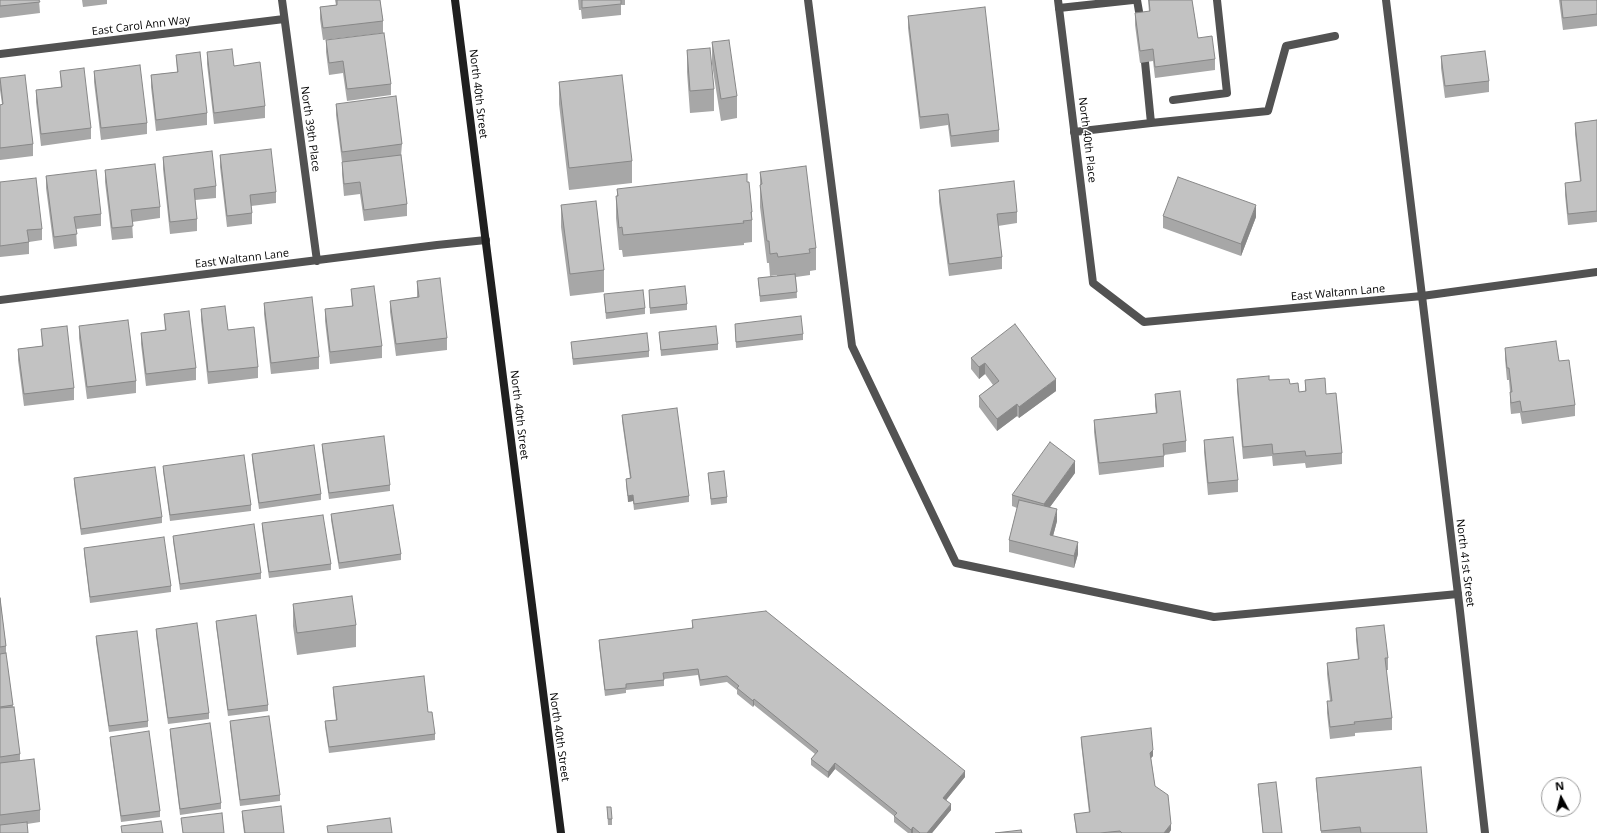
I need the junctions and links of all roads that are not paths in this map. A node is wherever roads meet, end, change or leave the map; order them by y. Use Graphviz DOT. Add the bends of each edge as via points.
graph roads {
  1 [pos="282,0"];
  2 [pos="455,0"];
  3 [pos="808,0"];
  4 [pos="1133,0"];
  5 [pos="1137,0"];
  6 [pos="1217,0"];
  7 [pos="1386,0"];
  8 [pos="1059,4"];
  9 [pos="284,19"];
  10 [pos="1141,24"];
  11 [pos="1336,36"];
  12 [pos="0,54"];
  13 [pos="1145,62"];
  14 [pos="1173,100"];
  15 [pos="1151,123"];
  16 [pos="1074,132"];
  17 [pos="486,240"];
  18 [pos="317,261"];
  19 [pos="1597,272"];
  20 [pos="1093,283"];
  21 [pos="1422,296"];
  22 [pos="0,300"];
  23 [pos="1458,594"];
  24 [pos="561,833"];
  25 [pos="1485,833"];
  1 -- 9 [label="street, North 39th Place"];
  2 -- 17 [label="main road, North 40th Street"];
  3 -- 23 [label="street" via="852,346 956,563 1214,617"];
  4 -- 8 [label="street"];
  5 -- 10 [label="street"];
  6 -- 14 [label="street" via="1227,93"];
  7 -- 21 [label="street, North 41st Street"];
  8 -- 16 [label="street, North 40th Place"];
  9 -- 12 [label="street, East Carol Ann Way"];
  9 -- 18 [label="street, North 39th Place"];
  11 -- 15 [label="street" via="1286,46 1268,111"];
  13 -- 15 [label="street"];
  15 -- 16 [label="street"];
  16 -- 20 [label="street, North 40th Place"];
  17 -- 18 [label="street, East Waltann Lane"];
  17 -- 24 [label="main road, North 40th Street"];
  18 -- 22 [label="street, East Waltann Lane"];
  19 -- 21 [label="street, East Waltann Lane"];
  20 -- 21 [label="street, East Waltann Lane" via="1144,322"];
  21 -- 23 [label="street, North 41st Street"];
  23 -- 25 [label="street, North 41st Street"];
}
